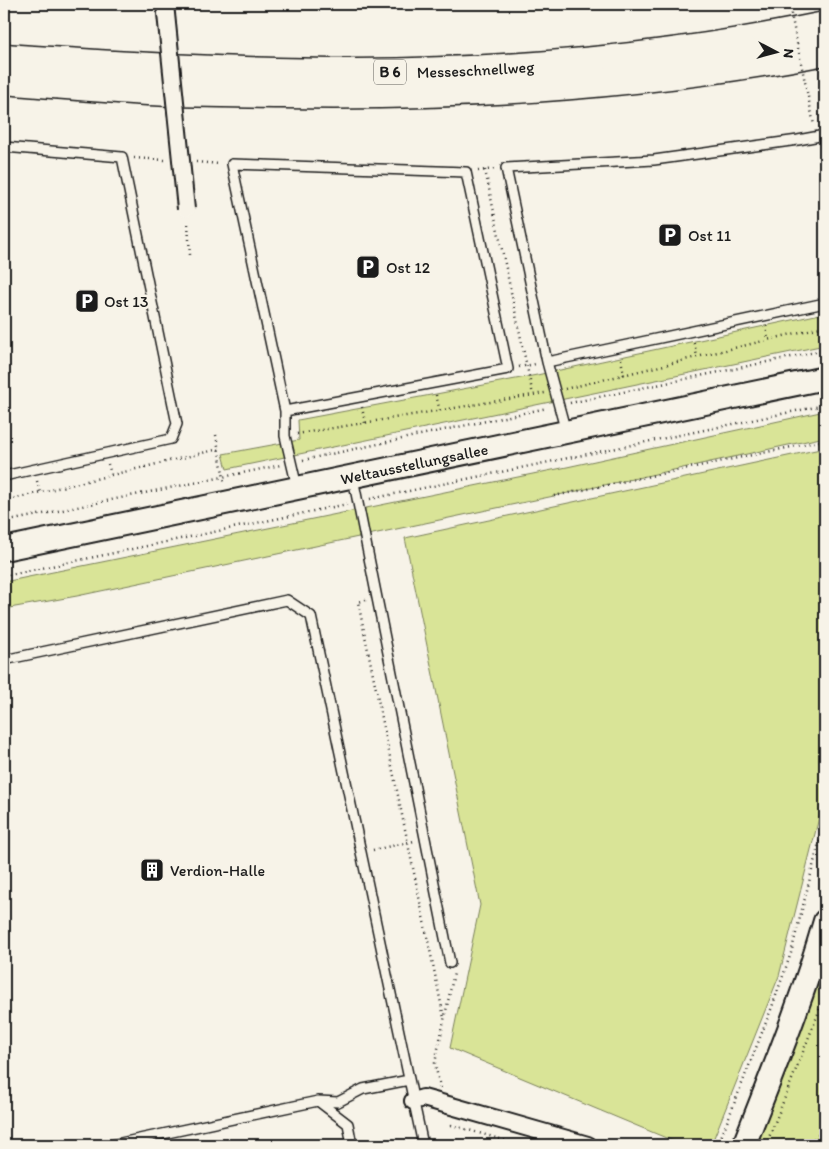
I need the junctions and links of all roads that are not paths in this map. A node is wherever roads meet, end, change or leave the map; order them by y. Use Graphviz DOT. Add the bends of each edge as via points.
graph roads {
  1 [pos="165,4"];
  2 [pos="825,26"];
  3 [pos="825,51"];
  4 [pos="4,58"];
  5 [pos="4,80"];
  6 [pos="825,135"];
  7 [pos="4,147"];
  8 [pos="186,209"];
  9 [pos="825,303"];
  10 [pos="547,362"];
  11 [pos="825,378"];
  12 [pos="285,411"];
  13 [pos="566,432"];
  14 [pos="4,476"];
  15 [pos="353,476"];
  16 [pos="297,488"];
  17 [pos="4,549"];
  18 [pos="4,660"];
  19 [pos="825,921"];
  20 [pos="450,963"];
  21 [pos="410,1080"];
  22 [pos="318,1101"];
  23 [pos="413,1101"];
  24 [pos="111,1145"];
  25 [pos="352,1145"];
  26 [pos="423,1145"];
  27 [pos="588,1145"];
  28 [pos="744,1145"];
  1 -- 8 [label="street, bridge"];
  2 -- 4 [label="highway, Messeschnellweg / B 6" via="695,49 580,62 458,70 356,73 251,71"];
  3 -- 5 [label="highway, Messeschnellweg / B 6" via="693,72 457,93 355,95 150,91"];
  6 -- 10 [label="lane" via="654,160 506,168"];
  7 -- 14 [label="lane" via="122,157 178,424 171,438"];
  9 -- 10 [label="lane"];
  10 -- 13 [label="lane"];
  11 -- 13 [label="main road, Weltausstellungsallee"];
  12 -- 12 [label="lane" via="232,164 466,172 508,369"];
  12 -- 16 [label="lane" via="285,436"];
  13 -- 15 [label="main road, Weltausstellungsallee"];
  15 -- 16 [label="main road, Weltausstellungsallee"];
  15 -- 20 [label="lane"];
  16 -- 17 [label="main road, Weltausstellungsallee"];
  18 -- 21 [label="lane" via="287,600 311,616"];
  19 -- 28 [label="main road" via="790,1030"];
  21 -- 22 [label="lane" via="363,1089 338,1102"];
  21 -- 23 [label="lane"];
  22 -- 24 [label="lane"];
  22 -- 25 [label="lane" via="348,1124"];
  23 -- 26 [label="lane"];
  23 -- 27 [label="street" via="423,1098"];
}
